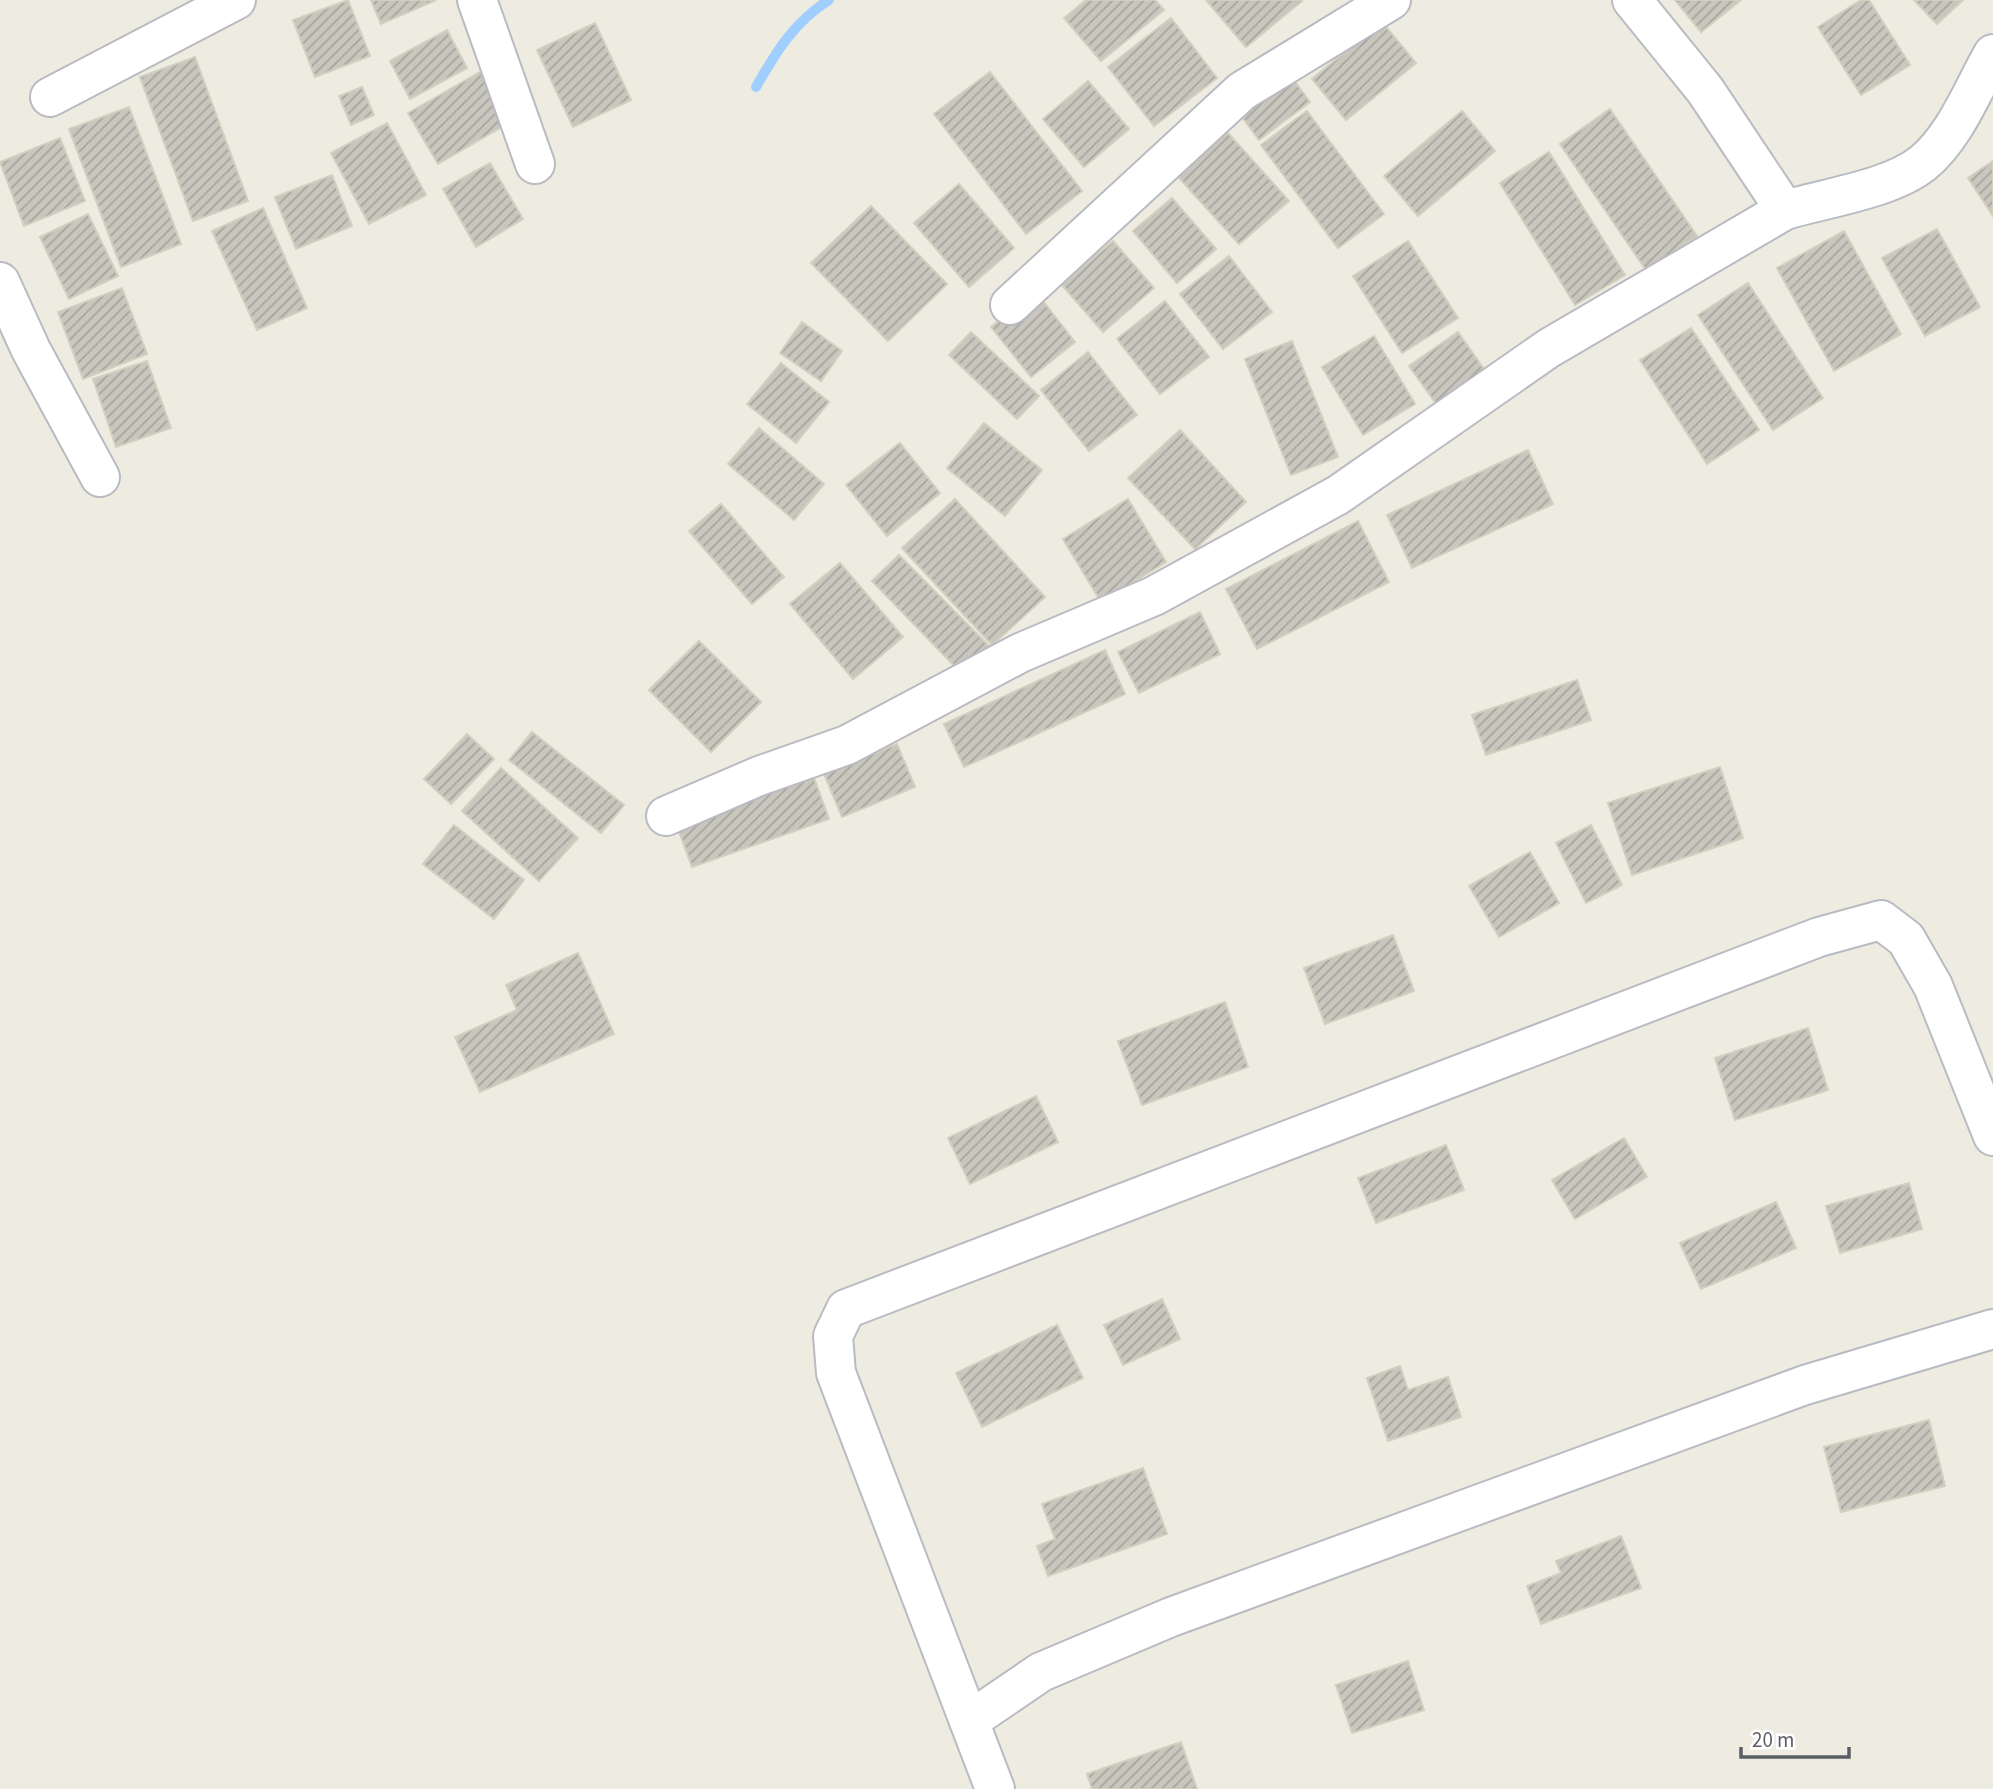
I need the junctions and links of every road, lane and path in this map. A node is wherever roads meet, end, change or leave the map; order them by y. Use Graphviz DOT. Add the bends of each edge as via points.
graph roads {
  1 [pos="236,0"];
  2 [pos="477,0"];
  3 [pos="1391,0"];
  4 [pos="1632,0"];
  5 [pos="1993,54"];
  6 [pos="50,97"];
  7 [pos="535,164"];
  8 [pos="1785,210"];
  9 [pos="0,282"];
  10 [pos="1010,305"];
  11 [pos="100,477"];
  12 [pos="666,816"];
  13 [pos="1993,1136"];
  14 [pos="1993,1329"];
  15 [pos="969,1721"];
  16 [pos="995,1789"];
  1 -- 6 [label="street"];
  2 -- 7 [label="street"];
  3 -- 10 [label="street" via="1242,91"];
  4 -- 8 [label="street" via="1705,90"];
  5 -- 8 [label="street" via="1946,138 1924,163 1898,178"];
  8 -- 12 [label="street" via="1549,348 1338,495 1154,596 1020,653 847,745"];
  9 -- 11 [label="street"];
  13 -- 15 [label="street" via="1933,986 1906,939 1881,920 1819,937 846,1309 832,1336 836,1373"];
  14 -- 15 [label="street" via="1805,1385 1171,1617 1041,1672"];
  15 -- 16 [label="street"];
}
